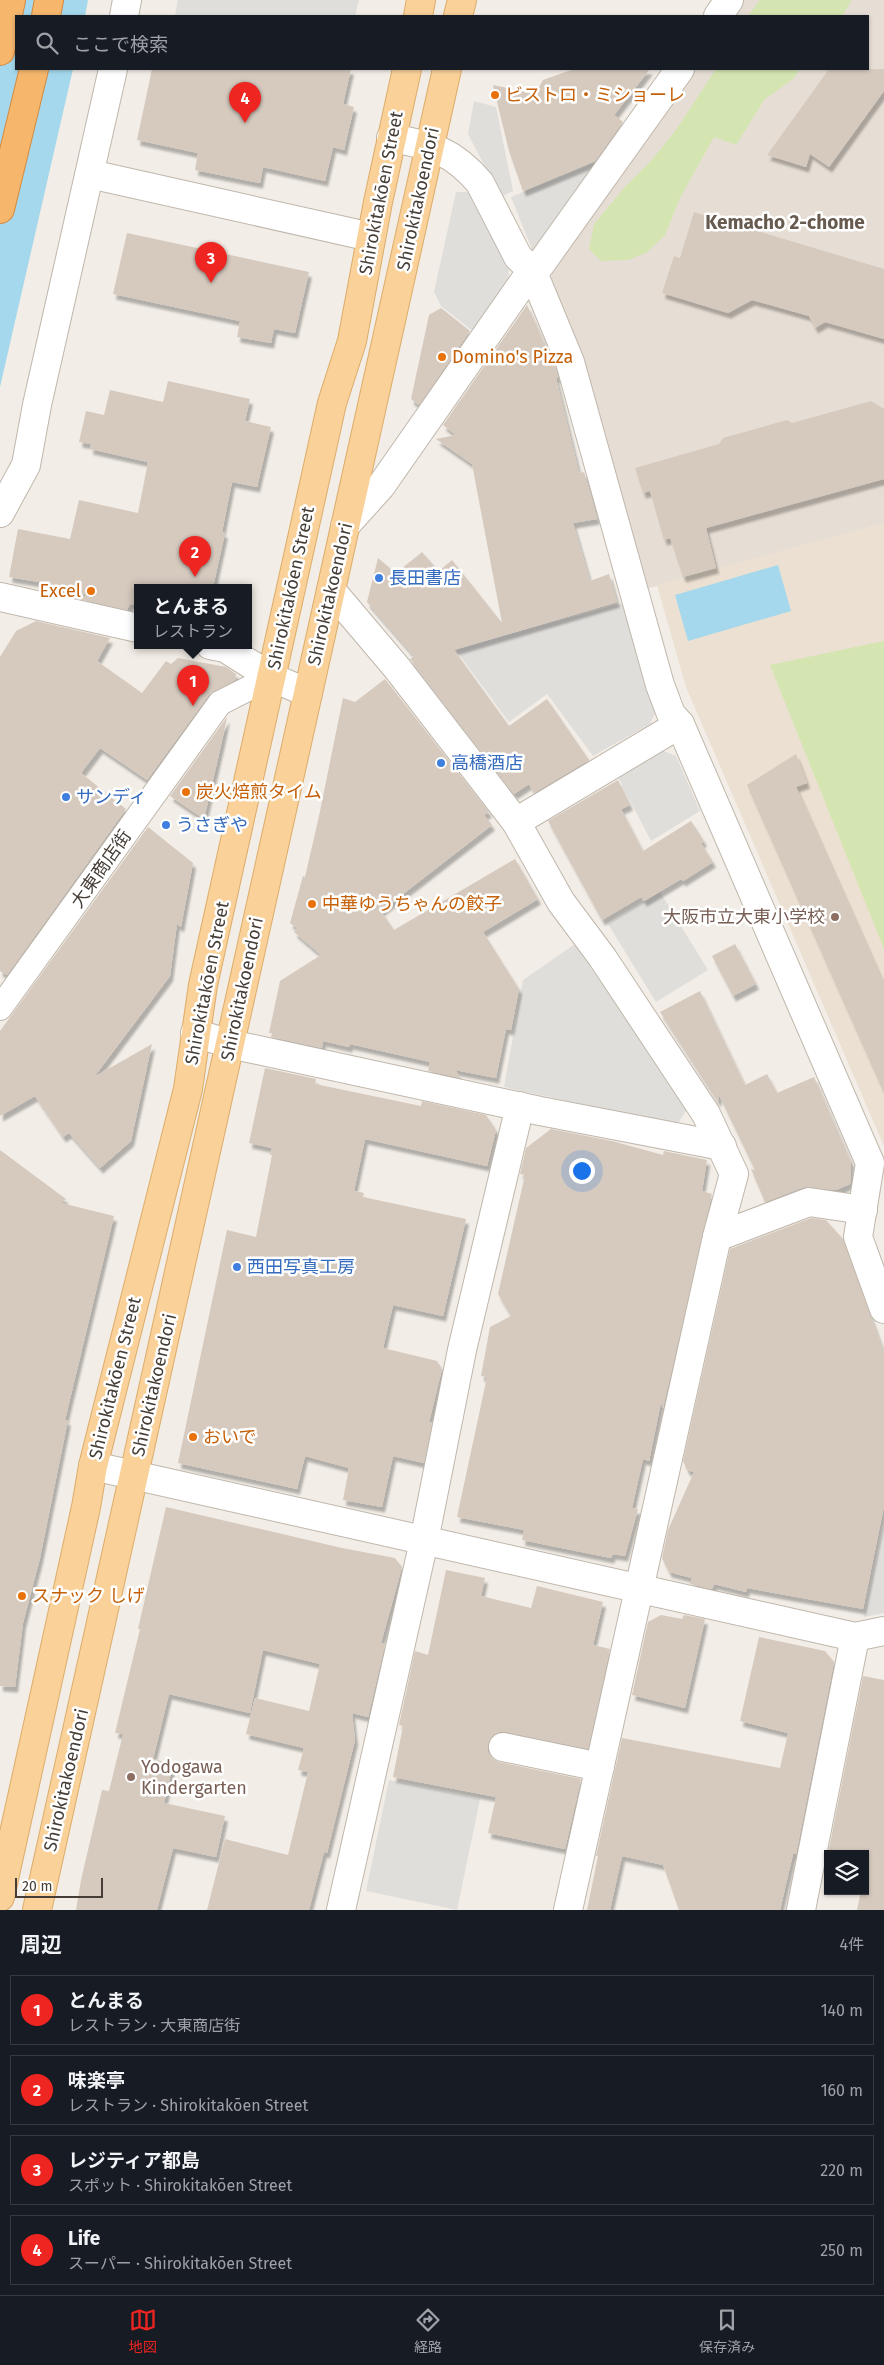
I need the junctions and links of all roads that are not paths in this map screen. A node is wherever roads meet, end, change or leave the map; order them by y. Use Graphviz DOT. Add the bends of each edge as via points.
graph roads {
  1 [pos="11,0"];
  2 [pos="49,0"];
  3 [pos="127,0"];
  4 [pos="422,0"];
  5 [pos="462,0"];
  6 [pos="729,0"];
  7 [pos="46,15"];
  8 [pos="124,15"];
  9 [pos="418,15"];
  10 [pos="458,15"];
  11 [pos="719,15"];
  12 [pos="0,51"];
  13 [pos="34,70"];
  14 [pos="112,70"];
  15 [pos="406,70"];
  16 [pos="446,70"];
  17 [pos="679,70"];
  18 [pos="391,138"];
  19 [pos="429,145"];
  20 [pos="90,174"];
  21 [pos="0,209"];
  22 [pos="371,236"];
  23 [pos="532,270"];
  24 [pos="0,513"];
  25 [pos="346,526"];
  26 [pos="331,590"];
  27 [pos="0,597"];
  28 [pos="134,627"];
  29 [pos="227,649"];
  30 [pos="272,677"];
  31 [pos="308,693"];
  32 [pos="680,724"];
  33 [pos="516,822"];
  34 [pos="0,1008"];
  35 [pos="195,1033"];
  36 [pos="230,1044"];
  37 [pos="520,1106"];
  38 [pos="722,1146"];
  39 [pos="862,1210"];
  40 [pos="717,1237"];
  41 [pos="884,1308"];
  42 [pos="93,1466"];
  43 [pos="134,1476"];
  44 [pos="424,1541"];
  45 [pos="640,1590"];
  46 [pos="884,1631"];
  47 [pos="856,1637"];
  48 [pos="503,1747"];
  49 [pos="600,1767"];
  50 [pos="0,1897"];
  51 [pos="37,1910"];
  52 [pos="341,1910"];
  53 [pos="568,1910"];
  54 [pos="802,1910"];
  1 -- 12 [label="highway"];
  2 -- 7 [label="highway"];
  3 -- 8 [label="street"];
  4 -- 9 [label="main road"];
  5 -- 10 [label="main road"];
  6 -- 11 [label="street"];
  13 -- 21 [label="highway"];
  14 -- 20 [label="street"];
  15 -- 18 [label="main road, Shirokitakōen Street"];
  16 -- 19 [label="main road, Shirokitakoendori"];
  17 -- 23 [label="street" via="540,265"];
  18 -- 19 [label="street"];
  18 -- 22 [label="main road, Shirokitakōen Street"];
  19 -- 23 [label="street" via="453,158 476,178 518,257"];
  19 -- 25 [label="main road, Shirokitakoendori"];
  20 -- 22 [label="street"];
  20 -- 24 [label="street" via="37,406 30,451"];
  22 -- 30 [label="main road, Shirokitakōen Street" via="352,341 332,403"];
  23 -- 25 [label="street" via="381,486"];
  23 -- 32 [label="street" via="570,362 660,685 671,714"];
  25 -- 26 [label="main road, Shirokitakoendori"];
  26 -- 31 [label="main road, Shirokitakoendori"];
  26 -- 33 [label="street" via="397,668"];
  27 -- 28 [label="street"];
  29 -- 30 [label="street"];
  30 -- 31 [label="street"];
  30 -- 34 [label="street, 大東商店街" via="220,703"];
  30 -- 35 [label="main road, Shirokitakōen Street"];
  31 -- 36 [label="main road, Shirokitakoendori"];
  32 -- 33 [label="street"];
  32 -- 39 [label="street" via="870,1163"];
  33 -- 38 [label="street" via="561,902 602,957 695,1097"];
  35 -- 36 [label="street"];
  35 -- 42 [label="main road, Shirokitakōen Street" via="188,1089"];
  36 -- 37 [label="street"];
  36 -- 43 [label="main road, Shirokitakoendori"];
  37 -- 38 [label="street"];
  37 -- 44 [label="street" via="462,1350"];
  38 -- 40 [label="street" via="734,1174"];
  39 -- 40 [label="street" via="809,1202"];
  39 -- 41 [label="street" via="858,1237"];
  40 -- 45 [label="street"];
  42 -- 43 [label="street"];
  42 -- 50 [label="main road, Shirokitakōen Street"];
  43 -- 44 [label="street"];
  43 -- 51 [label="main road, Shirokitakoendori"];
  44 -- 45 [label="street"];
  44 -- 52 [label="street"];
  45 -- 47 [label="street"];
  45 -- 49 [label="street"];
  46 -- 47 [label="street"];
  47 -- 54 [label="street"];
  48 -- 49 [label="street"];
  49 -- 53 [label="street"];
}
